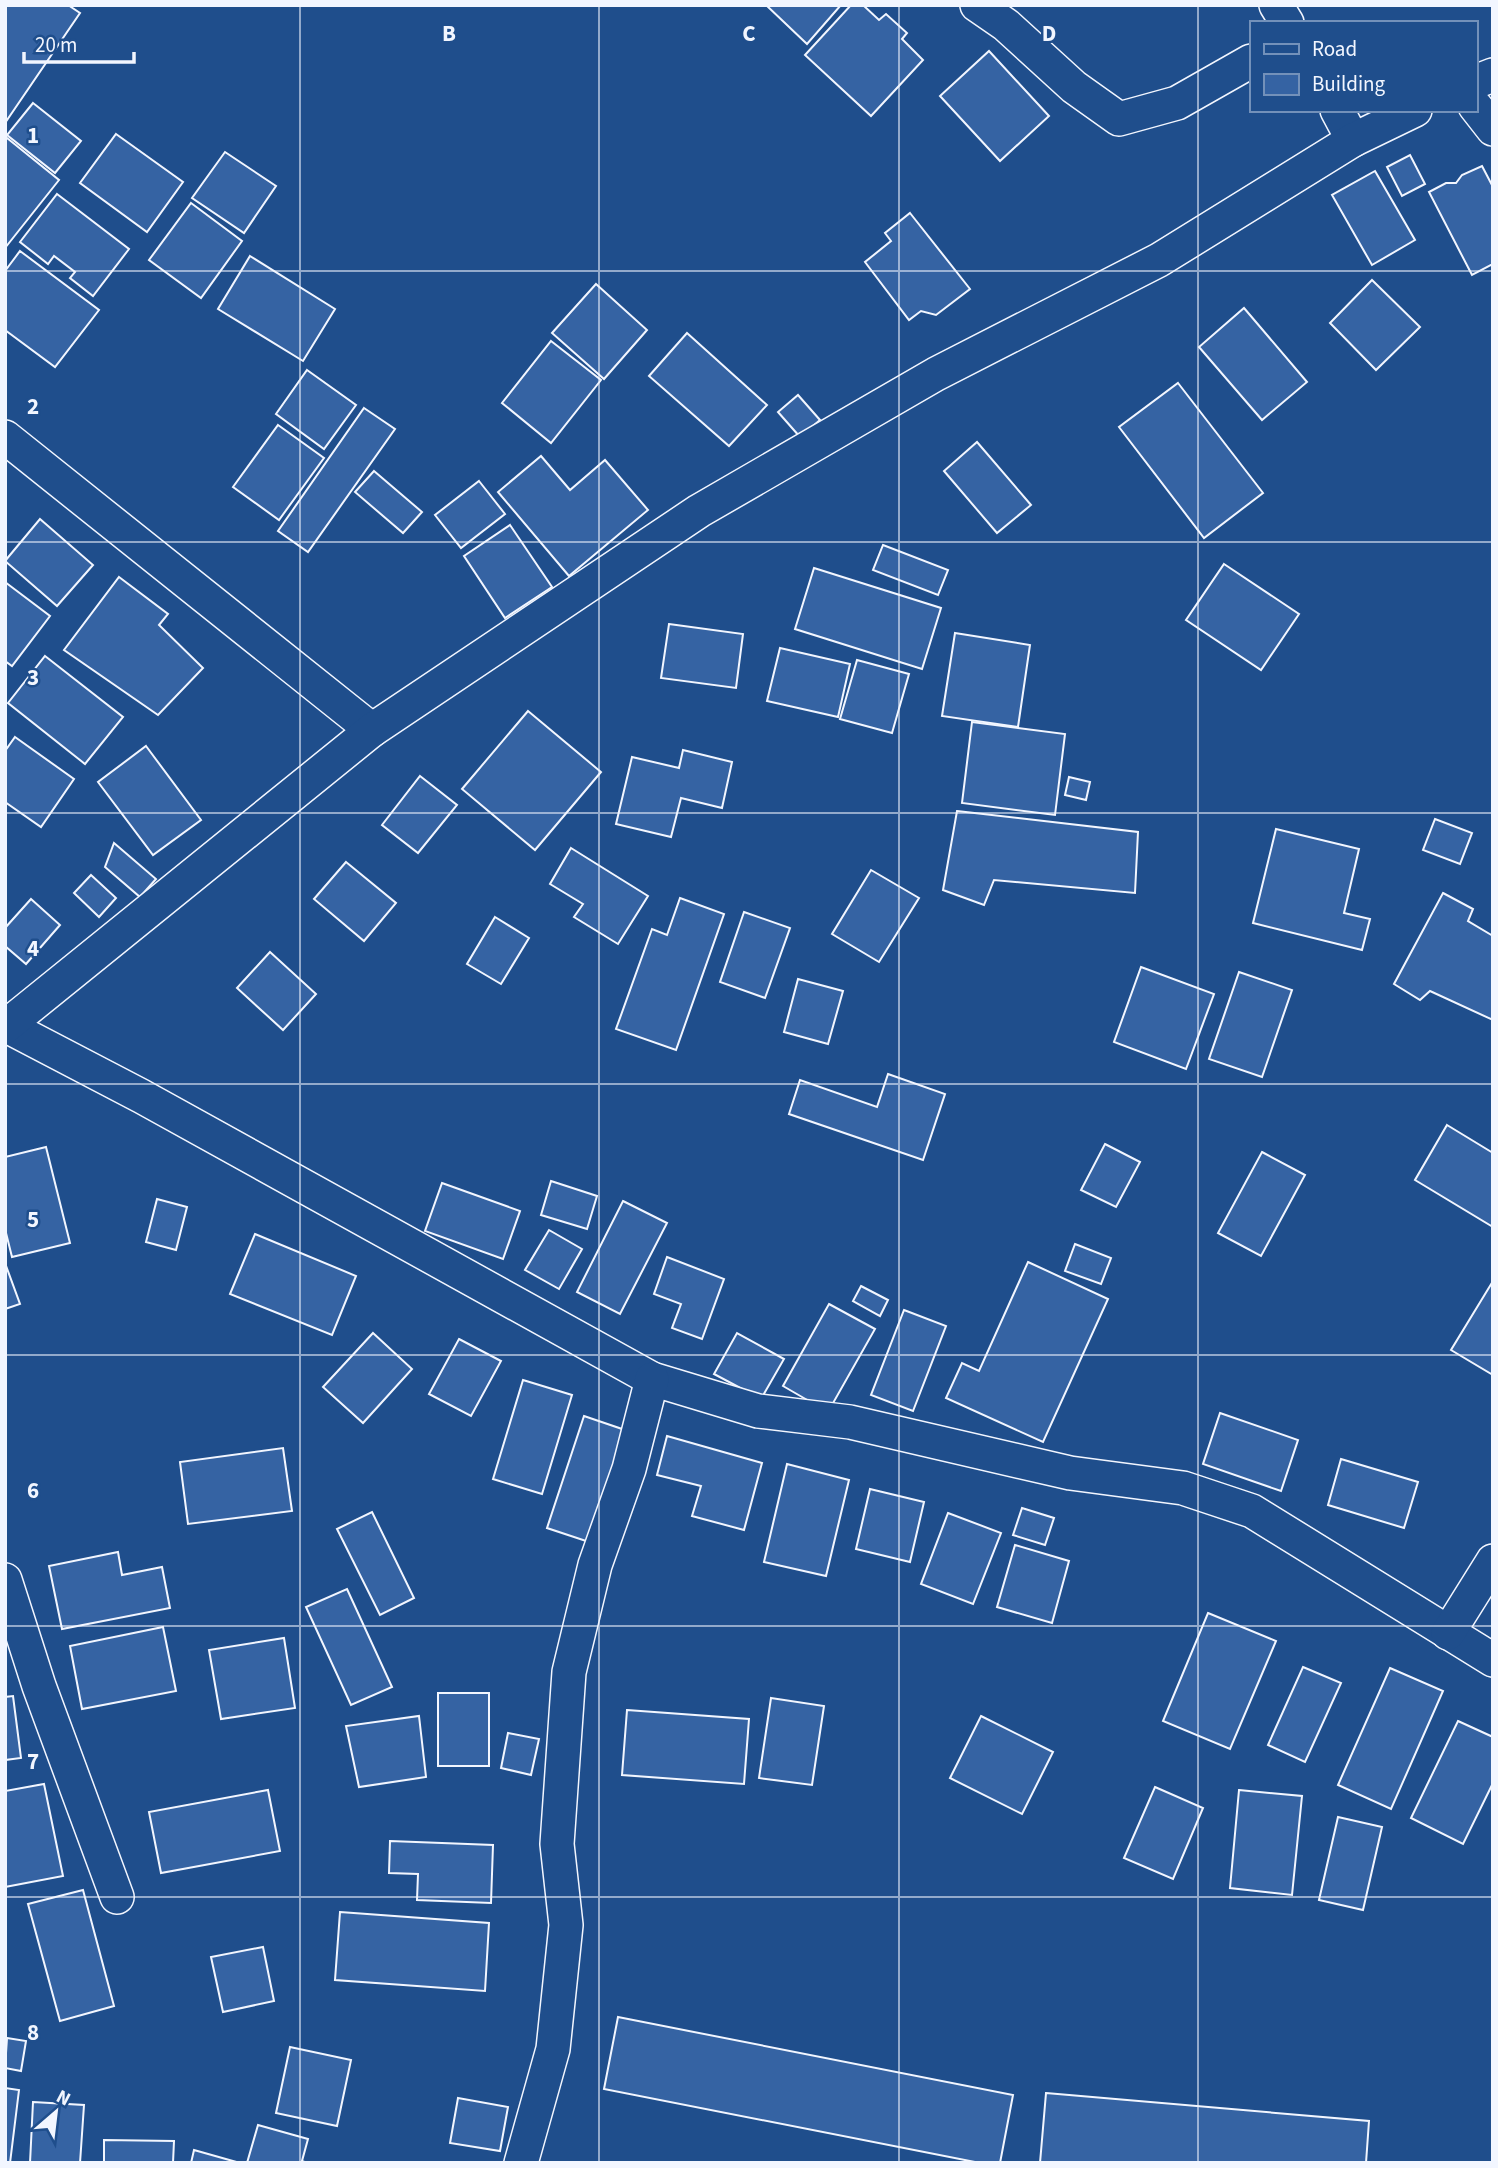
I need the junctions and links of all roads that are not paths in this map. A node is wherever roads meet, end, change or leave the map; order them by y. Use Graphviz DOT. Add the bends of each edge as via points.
graph roads {
  1 [pos="977,5"];
  2 [pos="1276,5"];
  3 [pos="1286,21"];
  4 [pos="1250,62"];
  5 [pos="1477,109"];
  6 [pos="1338,112"];
  7 [pos="1411,112"];
  8 [pos="1493,129"];
  9 [pos="1353,139"];
  10 [pos="5,437"];
  11 [pos="372,730"];
  12 [pos="6,1026"];
  13 [pos="652,1379"];
  14 [pos="1493,1560"];
  15 [pos="5,1580"];
  16 [pos="1448,1633"];
  17 [pos="1493,1660"];
  18 [pos="117,1897"];
  19 [pos="521,2163"];
  1 -- 4 [label="street" via="1119,119 1177,103"];
  2 -- 3 [label="street"];
  5 -- 8 [label="street"];
  6 -- 9 [label="street"];
  7 -- 9 [label="street"];
  9 -- 11 [label="street" via="1159,260 936,374 699,511"];
  10 -- 11 [label="street"];
  11 -- 12 [label="street"];
  12 -- 13 [label="street"];
  13 -- 16 [label="street" via="758,1411 850,1422 1070,1473 1183,1488 1251,1511"];
  13 -- 19 [label="street" via="629,1469 595,1565 569,1672 557,1844 566,1925 554,2049"];
  14 -- 16 [label="street"];
  15 -- 18 [label="street"];
  16 -- 17 [label="street"];
}
